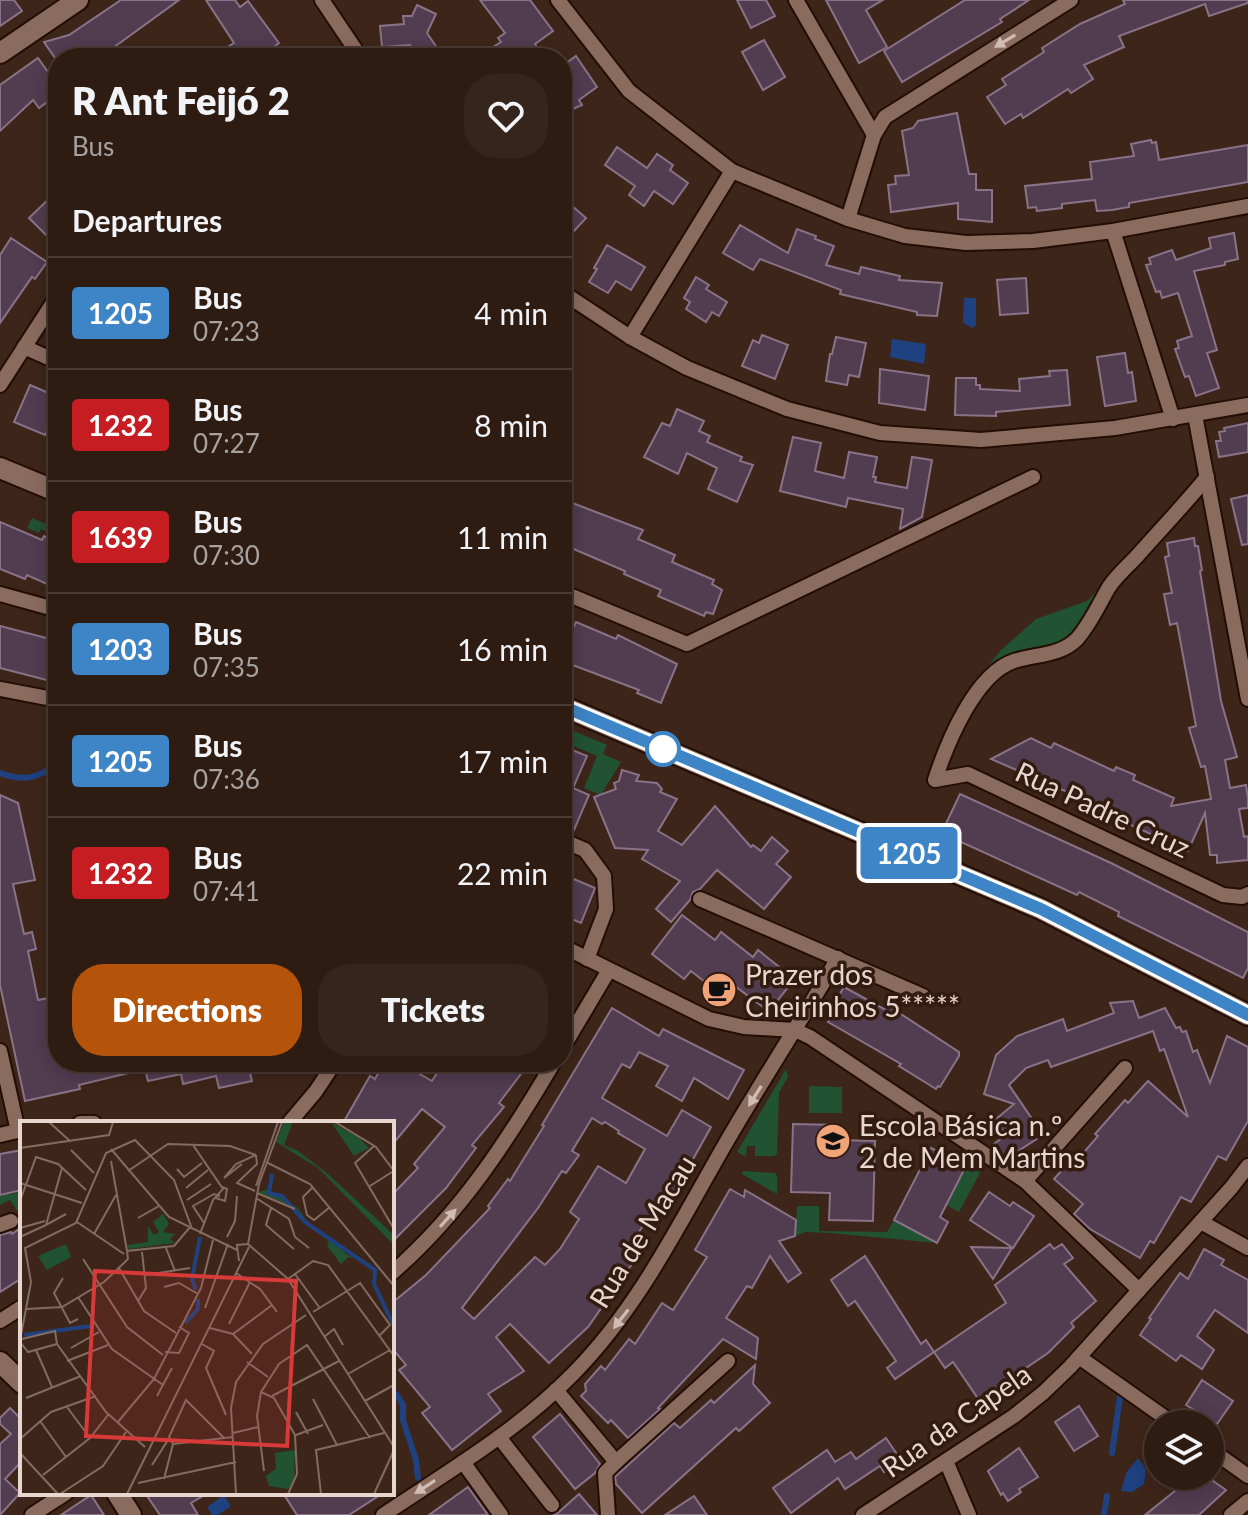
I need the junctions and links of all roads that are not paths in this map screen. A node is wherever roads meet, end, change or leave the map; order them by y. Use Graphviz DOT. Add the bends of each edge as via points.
graph roads {
  1 [pos="78,0"];
  2 [pos="322,0"];
  3 [pos="558,0"];
  4 [pos="796,0"];
  5 [pos="1071,0"];
  6 [pos="354,48"];
  7 [pos="0,53"];
  8 [pos="874,135"];
  9 [pos="732,171"];
  10 [pos="1248,206"];
  11 [pos="848,219"];
  12 [pos="1113,231"];
  13 [pos="572,303"];
  14 [pos="48,310"];
  15 [pos="630,337"];
  16 [pos="24,347"];
  17 [pos="48,358"];
  18 [pos="0,385"];
  19 [pos="1248,405"];
  20 [pos="1195,415"];
  21 [pos="1173,419"];
  22 [pos="0,468"];
  23 [pos="1033,477"];
  24 [pos="1207,477"];
  25 [pos="48,488"];
  26 [pos="0,594"];
  27 [pos="572,595"];
  28 [pos="48,607"];
  29 [pos="0,689"];
  30 [pos="48,698"];
  31 [pos="1248,699"];
  32 [pos="572,710"];
  33 [pos="572,844"];
  34 [pos="1246,898"];
  35 [pos="700,899"];
  36 [pos="572,951"];
  37 [pos="838,958"];
  38 [pos="587,959"];
  39 [pos="609,970"];
  40 [pos="923,996"];
  41 [pos="1248,1015"];
  42 [pos="795,1030"];
  43 [pos="572,1032"];
  44 [pos="0,1051"];
  45 [pos="1125,1068"];
  46 [pos="328,1072"];
  47 [pos="548,1072"];
  48 [pos="291,1121"];
  49 [pos="20,1131"];
  50 [pos="0,1135"];
  51 [pos="1248,1166"];
  52 [pos="1025,1181"];
  53 [pos="1201,1222"];
  54 [pos="1248,1248"];
  55 [pos="394,1271"];
  56 [pos="1139,1290"];
  57 [pos="20,1308"];
  58 [pos="0,1321"];
  59 [pos="1079,1357"];
  60 [pos="728,1361"];
  61 [pos="0,1362"];
  62 [pos="20,1381"];
  63 [pos="556,1390"];
  64 [pos="1154,1410"];
  65 [pos="499,1437"];
  66 [pos="1224,1459"];
  67 [pos="946,1461"];
  68 [pos="463,1462"];
  69 [pos="616,1462"];
  70 [pos="1248,1476"];
  71 [pos="63,1495"];
  72 [pos="118,1495"];
  73 [pos="1248,1501"];
  74 [pos="552,1505"];
  75 [pos="32,1515"];
  76 [pos="131,1515"];
  77 [pos="383,1515"];
  78 [pos="501,1515"];
  79 [pos="608,1515"];
  80 [pos="863,1515"];
  81 [pos="969,1515"];
  82 [pos="1231,1515"];
  1 -- 7 [label="street"];
  2 -- 6 [label="street"];
  3 -- 9 [label="street" via="629,91"];
  4 -- 8 [label="street"];
  5 -- 8 [label="street, one-way" via="885,117"];
  8 -- 11 [label="street"];
  9 -- 11 [label="street"];
  9 -- 15 [label="street"];
  10 -- 12 [label="street"];
  11 -- 12 [label="street" via="905,236 966,243"];
  12 -- 21 [label="street"];
  13 -- 15 [label="street"];
  14 -- 16 [label="street"];
  15 -- 21 [label="street" via="687,368 787,409 880,433 981,440"];
  16 -- 17 [label="street"];
  16 -- 18 [label="street"];
  19 -- 20 [label="street"];
  20 -- 21 [label="street"];
  20 -- 24 [label="street"];
  22 -- 25 [label="street"];
  23 -- 27 [label="street" via="687,644"];
  24 -- 31 [label="street"];
  24 -- 34 [label="street, Rua Padre Cruz" via="1110,586 1069,645 1013,661 983,685 944,752 935,780 968,774 1223,895"];
  26 -- 28 [label="street"];
  29 -- 30 [label="street"];
  32 -- 41 [label="street" via="1041,909"];
  33 -- 38 [label="street" via="585,850 604,876 606,909"];
  35 -- 37 [label="street"];
  36 -- 38 [label="street"];
  37 -- 40 [label="street"];
  37 -- 42 [label="street, Rua de Macau"];
  38 -- 39 [label="street"];
  39 -- 42 [label="street" via="709,1019"];
  39 -- 43 [label="street"];
  42 -- 52 [label="street"];
  42 -- 63 [label="street, Rua de Macau, one-way" via="655,1271 607,1336"];
  44 -- 49 [label="street"];
  45 -- 52 [label="street"];
  46 -- 48 [label="street"];
  55 -- 47 [label="street, one-way" via="482,1176"];
  49 -- 50 [label="street"];
  51 -- 53 [label="street, Rua da Capela"];
  52 -- 56 [label="street"];
  53 -- 54 [label="street"];
  53 -- 56 [label="street, Rua da Capela"];
  56 -- 59 [label="street, Rua da Capela"];
  57 -- 58 [label="street"];
  59 -- 64 [label="street"];
  59 -- 67 [label="street, Rua da Capela" via="1034,1401"];
  60 -- 69 [label="street"];
  61 -- 62 [label="street"];
  63 -- 65 [label="street, Rua de Macau"];
  63 -- 69 [label="street"];
  65 -- 68 [label="street, Rua de Macau"];
  65 -- 74 [label="street"];
  66 -- 70 [label="street"];
  67 -- 80 [label="street, Rua da Capela"];
  67 -- 81 [label="street"];
  68 -- 77 [label="street, Rua de Macau, one-way"];
  68 -- 78 [label="street"];
  69 -- 79 [label="street" via="605,1473"];
  71 -- 75 [label="street"];
  72 -- 76 [label="street"];
  73 -- 82 [label="street"];
}
